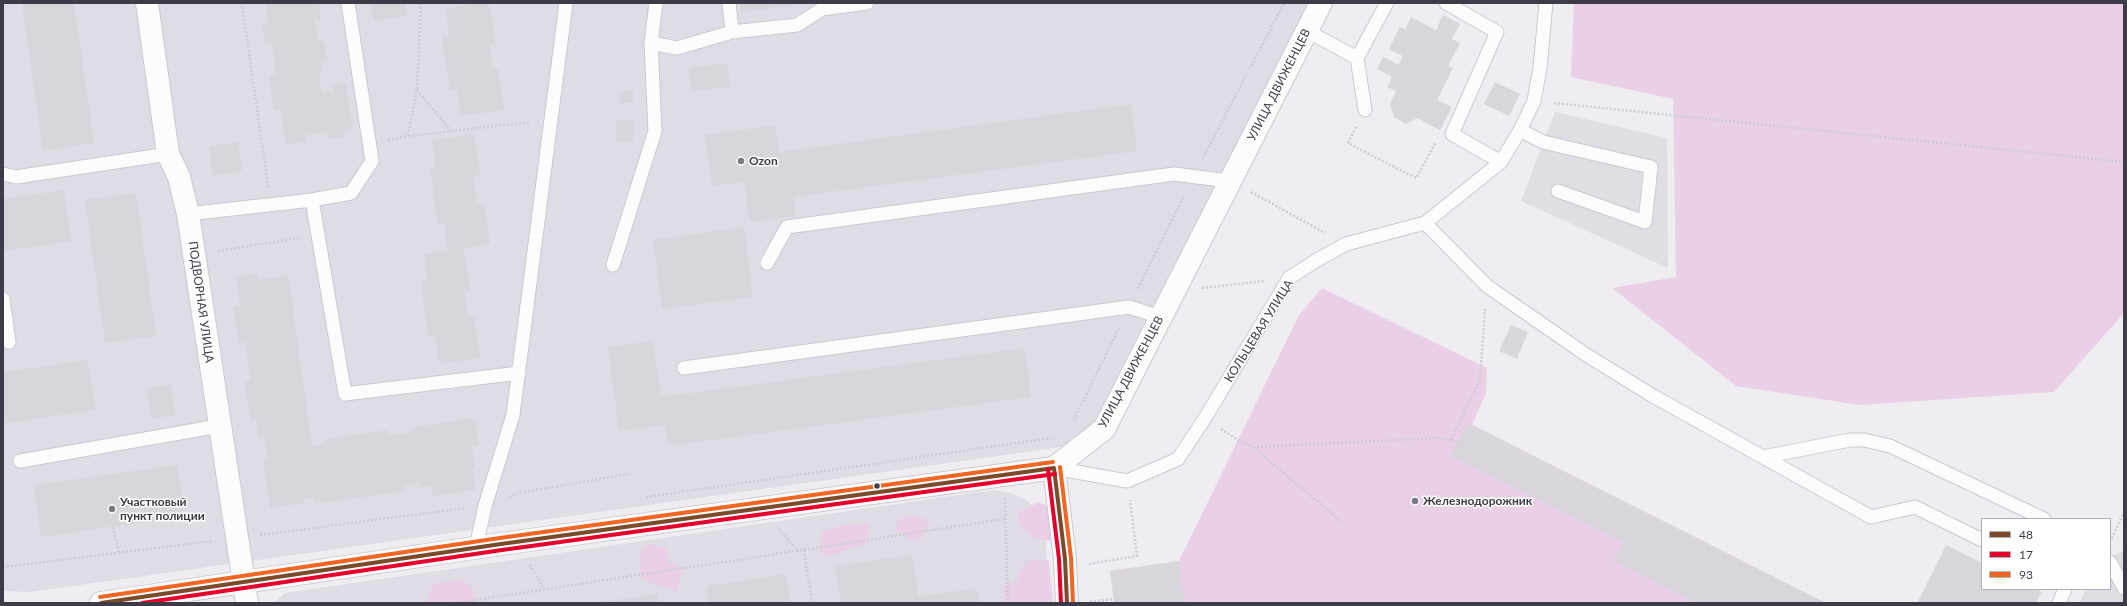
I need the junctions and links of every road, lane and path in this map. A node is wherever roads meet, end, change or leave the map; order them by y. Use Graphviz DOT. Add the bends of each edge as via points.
graph roads {
  1 [pos="147,3"];
  2 [pos="242,3"];
  3 [pos="348,3"];
  4 [pos="421,3"];
  5 [pos="566,3"];
  6 [pos="656,3"];
  7 [pos="729,3"];
  8 [pos="867,3"];
  9 [pos="1321,3"];
  10 [pos="1387,3"];
  11 [pos="1446,3"];
  12 [pos="1546,3"];
  13 [pos="1307,31"];
  14 [pos="732,32"];
  15 [pos="651,43"];
  16 [pos="1357,58"];
  17 [pos="417,90"];
  18 [pos="1534,101"];
  19 [pos="1365,110"];
  20 [pos="530,122"];
  21 [pos="1520,130"];
  22 [pos="451,131"];
  23 [pos="1452,134"];
  24 [pos="408,136"];
  25 [pos="370,144"];
  26 [pos="168,154"];
  27 [pos="1502,162"];
  28 [pos="2124,162"];
  29 [pos="3,174"];
  30 [pos="1229,181"];
  31 [pos="1558,191"];
  32 [pos="312,200"];
  33 [pos="270,205"];
  34 [pos="188,214"];
  35 [pos="1425,223"];
  36 [pos="318,236"];
  37 [pos="1346,244"];
  38 [pos="194,255"];
  39 [pos="767,263"];
  40 [pos="613,265"];
  41 [pos="1289,278"];
  42 [pos="1486,286"];
  43 [pos="1173,292"];
  44 [pos="3,299"];
  45 [pos="1160,317"];
  46 [pos="9,342"];
  47 [pos="684,368"];
  48 [pos="518,373"];
  49 [pos="1205,418"];
  50 [pos="219,426"];
  51 [pos="1451,440"];
  52 [pos="1458,443"];
  53 [pos="1253,447"];
  54 [pos="1763,457"];
  55 [pos="20,461"];
  56 [pos="1054,468"];
  57 [pos="1005,473"];
  58 [pos="628,474"];
  59 [pos="1127,481"];
  60 [pos="485,506"];
  61 [pos="2124,512"];
  62 [pos="2042,518"];
  63 [pos="1004,519"];
  64 [pos="1342,522"];
  65 [pos="113,526"];
  66 [pos="236,538"];
  67 [pos="1981,540"];
  68 [pos="2111,540"];
  69 [pos="476,547"];
  70 [pos="804,550"];
  71 [pos="119,553"];
  72 [pos="2111,564"];
  73 [pos="3,567"];
  74 [pos="1086,570"];
  75 [pos="244,582"];
  76 [pos="2124,588"];
  77 [pos="2065,590"];
  78 [pos="1114,599"];
  79 [pos="101,603"];
  80 [pos="247,603"];
  81 [pos="456,603"];
  82 [pos="812,603"];
  83 [pos="1008,603"];
  84 [pos="1067,603"];
  85 [pos="1086,603"];
  86 [pos="2059,603"];
  1 -- 26 [label="street, ПОДВОРНАЯ УЛИЦА"];
  2 -- 33 [label="path"];
  3 -- 25 [label="lane"];
  4 -- 17 [label="path"];
  5 -- 48 [label="lane"];
  6 -- 15 [label="lane"];
  7 -- 14 [label="lane"];
  8 -- 14 [label="lane" via="822,9 797,25"];
  9 -- 13 [label="street, УЛИЦА ДВИЖЕНЦЕВ"];
  10 -- 16 [label="lane"];
  11 -- 23 [label="lane" via="1497,32"];
  12 -- 18 [label="lane, КОЛЬЦЕВАЯ УЛИЦА"];
  13 -- 16 [label="lane"];
  13 -- 30 [label="street, УЛИЦА ДВИЖЕНЦЕВ"];
  14 -- 15 [label="lane" via="677,48"];
  15 -- 40 [label="lane" via="655,131"];
  16 -- 19 [label="lane"];
  17 -- 22 [label="path"];
  17 -- 24 [label="path"];
  18 -- 21 [label="lane, КОЛЬЦЕВАЯ УЛИЦА"];
  18 -- 28 [label="path"];
  19 -- 23 [label="path" via="1348,143 1416,178 1437,140"];
  20 -- 22 [label="path"];
  21 -- 27 [label="lane, КОЛЬЦЕВАЯ УЛИЦА"];
  21 -- 31 [label="lane" via="1543,142 1651,167 1645,222"];
  22 -- 24 [label="path"];
  23 -- 27 [label="lane"];
  24 -- 25 [label="path"];
  25 -- 32 [label="lane" via="372,161 351,193"];
  26 -- 29 [label="lane" via="16,177"];
  26 -- 34 [label="street, ПОДВОРНАЯ УЛИЦА" via="179,178"];
  27 -- 35 [label="lane, КОЛЬЦЕВАЯ УЛИЦА"];
  30 -- 37 [label="path"];
  30 -- 39 [label="lane" via="1174,174 787,227"];
  30 -- 43 [label="street, УЛИЦА ДВИЖЕНЦЕВ"];
  32 -- 33 [label="lane"];
  32 -- 36 [label="lane"];
  33 -- 34 [label="lane"];
  34 -- 38 [label="street, ПОДВОРНАЯ УЛИЦА"];
  35 -- 37 [label="lane, КОЛЬЦЕВАЯ УЛИЦА"];
  35 -- 42 [label="lane"];
  36 -- 38 [label="path"];
  36 -- 48 [label="lane" via="345,394"];
  37 -- 41 [label="lane, КОЛЬЦЕВАЯ УЛИЦА"];
  38 -- 50 [label="street, ПОДВОРНАЯ УЛИЦА"];
  41 -- 43 [label="path"];
  41 -- 49 [label="lane, КОЛЬЦЕВАЯ УЛИЦА"];
  42 -- 51 [label="path" via="1480,380"];
  42 -- 54 [label="lane" via="1585,354 1653,396"];
  43 -- 45 [label="street, УЛИЦА ДВИЖЕНЦЕВ"];
  44 -- 46 [label="lane"];
  45 -- 47 [label="lane" via="1129,307"];
  45 -- 56 [label="street, УЛИЦА ДВИЖЕНЦЕВ" via="1104,429"];
  48 -- 60 [label="lane" via="512,416"];
  49 -- 53 [label="path"];
  49 -- 59 [label="lane, КОЛЬЦЕВАЯ УЛИЦА" via="1178,459"];
  50 -- 55 [label="lane"];
  50 -- 66 [label="street, ПОДВОРНАЯ УЛИЦА"];
  51 -- 52 [label="path"];
  51 -- 53 [label="path" via="1438,438"];
  53 -- 64 [label="path"];
  54 -- 62 [label="lane" via="1850,440 1864,440 1890,446"];
  54 -- 67 [label="lane" via="1871,517 1915,507"];
  56 -- 57 [label="street"];
  56 -- 59 [label="lane"];
  56 -- 84 [label="street" via="1065,559"];
  57 -- 63 [label="path"];
  57 -- 69 [label="street"];
  58 -- 60 [label="path" via="519,493"];
  59 -- 74 [label="path" via="1137,556 1089,563"];
  60 -- 66 [label="path"];
  60 -- 69 [label="lane"];
  61 -- 68 [label="path"];
  63 -- 70 [label="path"];
  63 -- 83 [label="path"];
  65 -- 71 [label="path"];
  66 -- 71 [label="path"];
  66 -- 75 [label="street, ПОДВОРНАЯ УЛИЦА"];
  69 -- 75 [label="street"];
  70 -- 81 [label="path"];
  70 -- 82 [label="path"];
  71 -- 73 [label="path"];
  72 -- 76 [label="lane"];
  75 -- 79 [label="street"];
  75 -- 80 [label="street, ПОДВОРНАЯ УЛИЦА"];
  77 -- 86 [label="lane"];
  78 -- 85 [label="path"];
}
